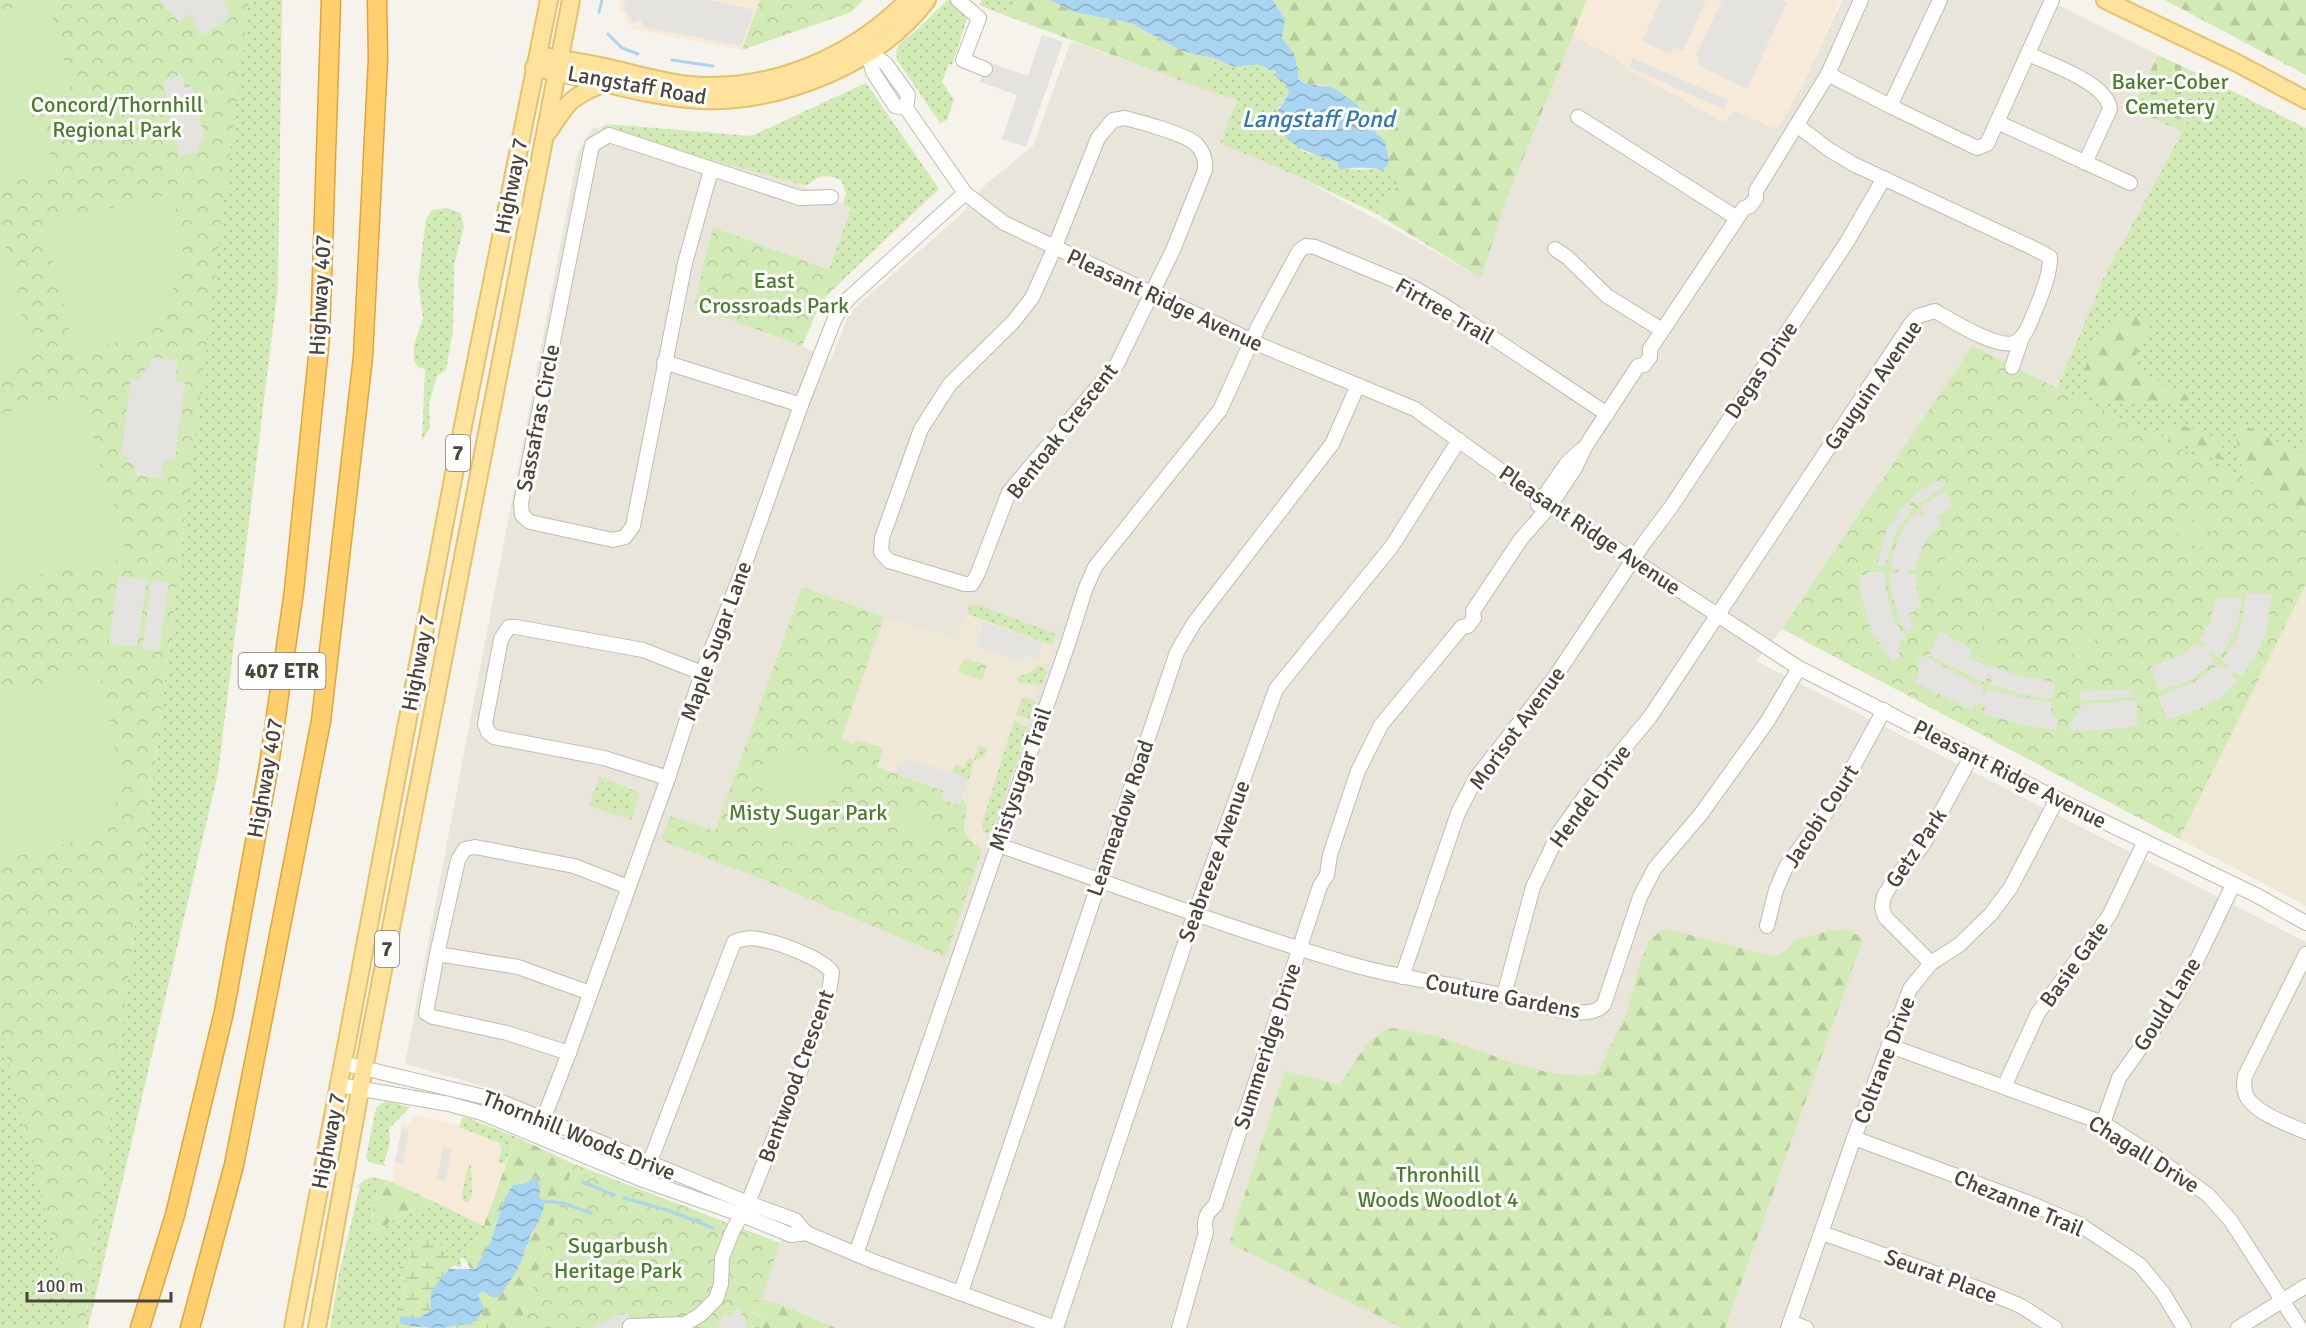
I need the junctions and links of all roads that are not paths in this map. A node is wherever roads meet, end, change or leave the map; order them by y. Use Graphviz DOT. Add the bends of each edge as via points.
graph roads {
  1 [pos="331,0"];
  2 [pos="377,0"];
  3 [pos="384,0"];
  4 [pos="549,0"];
  5 [pos="571,0"];
  6 [pos="908,0"];
  7 [pos="927,0"];
  8 [pos="958,0"];
  9 [pos="1861,0"];
  10 [pos="1940,0"];
  11 [pos="2052,0"];
  12 [pos="2105,0"];
  13 [pos="865,46"];
  14 [pos="2028,54"];
  15 [pos="378,59"];
  16 [pos="536,61"];
  17 [pos="559,65"];
  18 [pos="985,69"];
  19 [pos="1828,74"];
  20 [pos="605,83"];
  21 [pos="2306,100"];
  22 [pos="1890,106"];
  23 [pos="1578,117"];
  24 [pos="1997,122"];
  25 [pos="1797,126"];
  26 [pos="541,145"];
  27 [pos="2085,163"];
  28 [pos="711,170"];
  29 [pos="1884,178"];
  30 [pos="2130,183"];
  31 [pos="964,193"];
  32 [pos="831,197"];
  33 [pos="1741,213"];
  34 [pos="1054,249"];
  35 [pos="1555,249"];
  36 [pos="1153,293"];
  37 [pos="1662,330"];
  38 [pos="2023,335"];
  39 [pos="1252,340"];
  40 [pos="664,362"];
  41 [pos="2012,367"];
  42 [pos="1358,385"];
  43 [pos="801,405"];
  44 [pos="1607,414"];
  45 [pos="1459,440"];
  46 [pos="1546,503"];
  47 [pos="1633,559"];
  48 [pos="1716,615"];
  49 [pos="1798,668"];
  50 [pos="702,673"];
  51 [pos="1884,710"];
  52 [pos="1972,755"];
  53 [pos="668,778"];
  54 [pos="2057,799"];
  55 [pos="2145,841"];
  56 [pos="998,845"];
  57 [pos="1099,880"];
  58 [pos="2233,885"];
  59 [pos="628,888"];
  60 [pos="1195,913"];
  61 [pos="2306,923"];
  62 [pos="1767,926"];
  63 [pos="1300,947"];
  64 [pos="437,954"];
  65 [pos="2306,954"];
  66 [pos="1931,963"];
  67 [pos="1402,977"];
  68 [pos="590,993"];
  69 [pos="1504,995"];
  70 [pos="1890,1046"];
  71 [pos="569,1053"];
  72 [pos="342,1063"];
  73 [pos="364,1068"];
  74 [pos="339,1085"];
  75 [pos="2004,1087"];
  76 [pos="360,1088"];
  77 [pos="544,1119"];
  78 [pos="2103,1123"];
  79 [pos="2306,1132"];
  80 [pos="537,1135"];
  81 [pos="1854,1138"];
  82 [pos="651,1163"];
  83 [pos="643,1180"];
  84 [pos="745,1209"];
  85 [pos="1822,1233"];
  86 [pos="856,1254"];
  87 [pos="2306,1286"];
  88 [pos="961,1292"];
  89 [pos="2283,1300"];
  90 [pos="1789,1325"];
  91 [pos="630,1326"];
  92 [pos="655,1326"];
  93 [pos="686,1326"];
  94 [pos="140,1328"];
  95 [pos="190,1328"];
  96 [pos="293,1328"];
  97 [pos="317,1328"];
  98 [pos="1056,1328"];
  99 [pos="1179,1328"];
  100 [pos="1806,1328"];
  101 [pos="2055,1328"];
  102 [pos="2184,1328"];
  103 [pos="2238,1328"];
  104 [pos="2300,1328"];
  1 -- 94 [label="highway, Highway 407 / 407 ETR" via="320,337 293,603 224,1012 175,1215"];
  2 -- 15 [label="highway, Highway 407 / 407 ETR"];
  3 -- 15 [label="highway"];
  4 -- 16 [label="main road, Highway 7 / 7"];
  5 -- 17 [label="main road, Highway 7 / 7"];
  6 -- 13 [label="main road, Langstaff Road"];
  7 -- 13 [label="main road, Langstaff Road" via="888,40"];
  8 -- 18 [label="street" via="979,18 963,60"];
  9 -- 19 [label="street, Summeridge Drive"];
  10 -- 22 [label="street"];
  11 -- 14 [label="street"];
  12 -- 21 [label="main road"];
  13 -- 17 [label="main road, Langstaff Road" via="776,77 727,85 689,85"];
  13 -- 20 [label="main road, Langstaff Road" via="832,74 774,93 700,100"];
  13 -- 31 [label="street, Pleasant Ridge Avenue" via="886,64 908,94 906,108"];
  14 -- 24 [label="street"];
  14 -- 27 [label="street" via="2093,85 2108,101 2110,109"];
  15 -- 95 [label="highway, Highway 407 / 407 ETR" via="363,357 321,721 234,1165"];
  16 -- 17 [label="main road, Langstaff Road"];
  16 -- 72 [label="main road, Highway 7 / 7"];
  17 -- 20 [label="main road, Langstaff Road"];
  17 -- 26 [label="main road, Highway 7 / 7"];
  19 -- 22 [label="street"];
  19 -- 25 [label="street, Summeridge Drive"];
  20 -- 26 [label="main road" via="580,93 565,105"];
  22 -- 24 [label="street" via="1973,147 1987,144"];
  23 -- 33 [label="street"];
  24 -- 27 [label="street"];
  25 -- 29 [label="street" via="1852,164"];
  25 -- 33 [label="street, Summeridge Drive" via="1756,191 1756,198"];
  26 -- 73 [label="main road, Highway 7 / 7"];
  27 -- 30 [label="street"];
  28 -- 32 [label="street, Sassafras Circle" via="800,198"];
  28 -- 40 [label="street, Sassafras Circle" via="685,262"];
  28 -- 40 [label="street, Sassafras Circle" via="609,135 592,145 520,503 522,515 530,522 613,540 625,537 633,526"];
  29 -- 38 [label="street" via="2050,257 2043,291"];
  29 -- 47 [label="street, Degas Drive" via="1847,242"];
  31 -- 34 [label="street, Pleasant Ridge Avenue" via="1004,224"];
  31 -- 43 [label="street, Maple Sugar Lane" via="847,300 835,318"];
  33 -- 37 [label="street, Summeridge Drive"];
  34 -- 36 [label="street, Pleasant Ridge Avenue"];
  34 -- 36 [label="street" via="1098,138 1113,120 1143,122 1196,143 1206,159 1205,170"];
  34 -- 36 [label="street, Bentoak Crescent" via="1032,298 950,384 921,429 882,538 881,552 889,561 972,584 1009,492 1117,364"];
  35 -- 37 [label="street" via="1606,296"];
  36 -- 39 [label="street, Pleasant Ridge Avenue"];
  37 -- 44 [label="street, Summeridge Drive" via="1650,357 1638,366"];
  38 -- 41 [label="street"];
  38 -- 48 [label="street, Gauguin Avenue" via="2008,344 1994,341 1935,311 1918,316"];
  39 -- 42 [label="street, Pleasant Ridge Avenue"];
  39 -- 44 [label="street, Firtree Trail" via="1292,261 1306,246 1316,248 1416,289"];
  39 -- 56 [label="street, Mistysugar Trail" via="1220,410 1095,567"];
  40 -- 43 [label="street"];
  42 -- 45 [label="street, Pleasant Ridge Avenue" via="1415,409"];
  42 -- 57 [label="street, Leameadow Road" via="1332,444 1194,623 1177,651"];
  43 -- 50 [label="street, Maple Sugar Lane"];
  44 -- 46 [label="street, Summeridge Drive" via="1585,447 1567,463"];
  45 -- 46 [label="street, Pleasant Ridge Avenue"];
  45 -- 60 [label="street, Seabreeze Avenue" via="1392,546 1276,689"];
  46 -- 47 [label="street, Pleasant Ridge Avenue"];
  46 -- 63 [label="street, Summeridge Drive" via="1528,520 1521,539 1473,611 1474,618 1468,627 1462,627 1382,725 1358,771 1330,855 1329,869"];
  47 -- 48 [label="street, Pleasant Ridge Avenue"];
  47 -- 67 [label="street, Morisot Avenue" via="1555,677 1476,778 1458,813"];
  48 -- 49 [label="street, Pleasant Ridge Avenue"];
  48 -- 69 [label="street, Hendel Drive" via="1650,717 1560,831 1533,887"];
  49 -- 51 [label="street, Pleasant Ridge Avenue"];
  49 -- 69 [label="street, Couture Gardens" via="1767,722 1701,814 1655,868 1640,897 1600,1010 1572,1012"];
  50 -- 53 [label="street, Maple Sugar Lane"];
  50 -- 53 [label="street" via="643,650 516,627 508,627 501,639 485,724 494,737 604,758"];
  51 -- 52 [label="street, Pleasant Ridge Avenue"];
  51 -- 62 [label="street, Jacobi Court" via="1835,800 1786,867"];
  52 -- 54 [label="street, Pleasant Ridge Avenue"];
  52 -- 66 [label="street, Getz Park" via="1923,845 1884,896 1885,917"];
  53 -- 59 [label="street, Maple Sugar Lane"];
  54 -- 55 [label="street, Pleasant Ridge Avenue"];
  54 -- 66 [label="street, Coltrane Drive" via="2011,887 1991,914 1959,945"];
  55 -- 58 [label="street, Pleasant Ridge Avenue"];
  55 -- 75 [label="street, Basie Gate" via="2109,916 2038,1013"];
  56 -- 57 [label="street, Couture Gardens"];
  56 -- 86 [label="street, Mistysugar Trail"];
  57 -- 60 [label="street, Couture Gardens"];
  57 -- 88 [label="street, Leameadow Road"];
  58 -- 61 [label="street, Pleasant Ridge Avenue"];
  58 -- 78 [label="street, Gould Lane" via="2193,968 2119,1078"];
  59 -- 64 [label="street" via="574,866 475,847 465,849 458,860"];
  59 -- 68 [label="street, Maple Sugar Lane"];
  60 -- 63 [label="street, Couture Gardens"];
  60 -- 98 [label="street, Seabreeze Avenue"];
  63 -- 67 [label="street, Couture Gardens"];
  63 -- 99 [label="street, Summeridge Drive" via="1215,1206 1209,1209"];
  64 -- 68 [label="street" via="518,967"];
  64 -- 71 [label="street" via="426,1013"];
  65 -- 79 [label="street" via="2245,1076 2244,1086 2256,1107"];
  66 -- 70 [label="street, Coltrane Drive" via="1910,989"];
  67 -- 69 [label="street, Couture Gardens"];
  68 -- 71 [label="street, Maple Sugar Lane"];
  70 -- 75 [label="street, Chagall Drive"];
  70 -- 81 [label="street, Coltrane Drive"];
  71 -- 77 [label="street, Maple Sugar Lane"];
  72 -- 73 [label="street, Thornhill Woods Drive"];
  72 -- 74 [label="main road, Highway 7 / 7"];
  73 -- 76 [label="main road, Highway 7 / 7"];
  73 -- 77 [label="street, Thornhill Woods Drive" via="497,1100"];
  74 -- 76 [label="street, Thornhill Woods Drive"];
  74 -- 96 [label="main road, Highway 7 / 7"];
  75 -- 78 [label="street, Chagall Drive"];
  76 -- 80 [label="street, Thornhill Woods Drive" via="449,1104"];
  76 -- 97 [label="main road, Highway 7 / 7"];
  77 -- 80 [label="street, Maple Sugar Lane"];
  77 -- 82 [label="street, Thornhill Woods Drive"];
  78 -- 89 [label="street, Chagall Drive" via="2208,1195 2231,1221"];
  80 -- 83 [label="street, Thornhill Woods Drive"];
  81 -- 85 [label="street, Coltrane Drive"];
  81 -- 102 [label="street, Chezanne Trail" via="2079,1224 2139,1265 2163,1293"];
  82 -- 83 [label="street, Bentwood Crescent"];
  82 -- 84 [label="street, Thornhill Woods Drive"];
  82 -- 84 [label="street, Bentwood Crescent" via="734,942 758,939 825,963 832,972 829,992"];
  83 -- 84 [label="street, Thornhill Woods Drive"];
  84 -- 86 [label="street, Thornhill Woods Drive" via="795,1220 806,1233"];
  84 -- 93 [label="street" via="722,1258 716,1299"];
  85 -- 90 [label="street, Coltrane Drive"];
  85 -- 101 [label="street, Seurat Place" via="1980,1289 2021,1306"];
  86 -- 88 [label="street, Thornhill Woods Drive"];
  87 -- 89 [label="street"];
  88 -- 98 [label="street, Thornhill Woods Drive"];
  89 -- 103 [label="street"];
  89 -- 104 [label="street, Chagall Drive"];
  90 -- 100 [label="street"];
  91 -- 92 [label="street"];
  92 -- 93 [label="street"];
}
